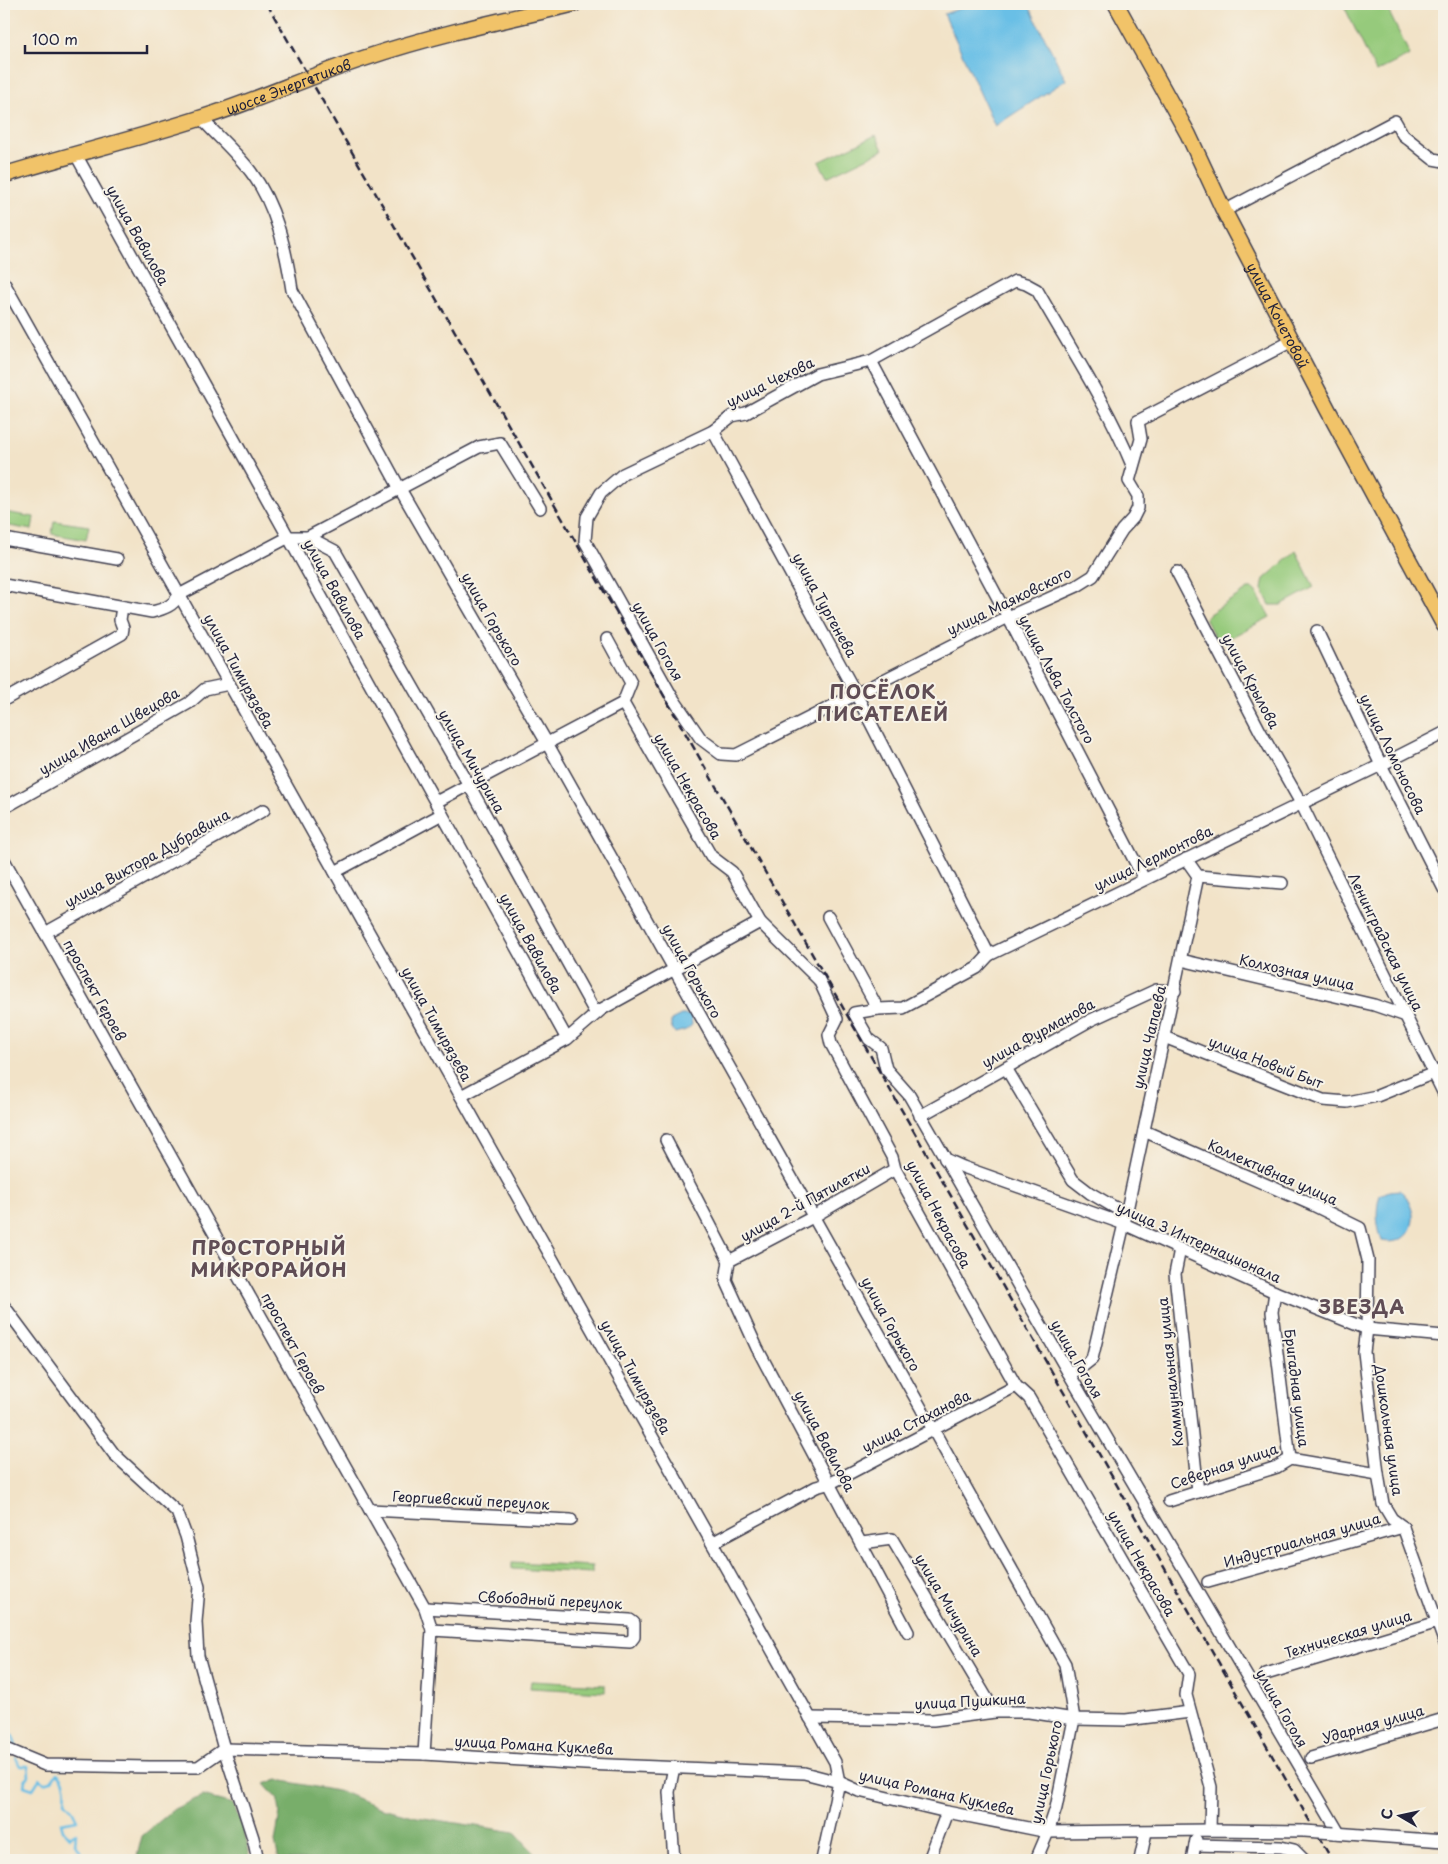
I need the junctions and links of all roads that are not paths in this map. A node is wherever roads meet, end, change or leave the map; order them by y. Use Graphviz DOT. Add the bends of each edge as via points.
graph roads {
  1 [pos="574,4"];
  2 [pos="1116,4"];
  3 [pos="201,118"];
  4 [pos="75,153"];
  5 [pos="1444,161"];
  6 [pos="4,175"];
  7 [pos="1224,211"];
  8 [pos="4,283"];
  9 [pos="1292,341"];
  10 [pos="871,361"];
  11 [pos="1138,421"];
  12 [pos="713,431"];
  13 [pos="1120,437"];
  14 [pos="1132,465"];
  15 [pos="400,489"];
  16 [pos="540,508"];
  17 [pos="587,517"];
  18 [pos="289,537"];
  19 [pos="308,537"];
  20 [pos="4,539"];
  21 [pos="117,560"];
  22 [pos="1177,572"];
  23 [pos="4,585"];
  24 [pos="179,595"];
  25 [pos="122,607"];
  26 [pos="1008,617"];
  27 [pos="1444,625"];
  28 [pos="1317,631"];
  29 [pos="607,639"];
  30 [pos="229,684"];
  31 [pos="856,694"];
  32 [pos="4,700"];
  33 [pos="624,702"];
  34 [pos="1444,732"];
  35 [pos="547,743"];
  36 [pos="736,755"];
  37 [pos="1381,765"];
  38 [pos="469,785"];
  39 [pos="436,802"];
  40 [pos="1301,803"];
  41 [pos="4,808"];
  42 [pos="264,810"];
  43 [pos="442,814"];
  44 [pos="1186,859"];
  45 [pos="4,860"];
  46 [pos="335,872"];
  47 [pos="1198,876"];
  48 [pos="1144,879"];
  49 [pos="1282,883"];
  50 [pos="1444,889"];
  51 [pos="828,917"];
  52 [pos="760,922"];
  53 [pos="45,933"];
  54 [pos="989,955"];
  55 [pos="1181,960"];
  56 [pos="674,968"];
  57 [pos="1175,991"];
  58 [pos="878,1009"];
  59 [pos="596,1014"];
  60 [pos="1406,1016"];
  61 [pos="1164,1037"];
  62 [pos="568,1039"];
  63 [pos="1006,1068"];
  64 [pos="1439,1072"];
  65 [pos="1444,1094"];
  66 [pos="461,1096"];
  67 [pos="920,1116"];
  68 [pos="1144,1131"];
  69 [pos="666,1140"];
  70 [pos="944,1158"];
  71 [pos="896,1169"];
  72 [pos="814,1217"];
  73 [pos="1125,1219"];
  74 [pos="1180,1250"];
  75 [pos="1368,1260"];
  76 [pos="729,1261"];
  77 [pos="1275,1292"];
  78 [pos="4,1306"];
  79 [pos="1367,1329"];
  80 [pos="1444,1336"];
  81 [pos="1068,1372"];
  82 [pos="1016,1386"];
  83 [pos="933,1429"];
  84 [pos="1290,1459"];
  85 [pos="1378,1474"];
  86 [pos="830,1483"];
  87 [pos="1198,1492"];
  88 [pos="1169,1501"];
  89 [pos="370,1510"];
  90 [pos="571,1520"];
  91 [pos="1404,1526"];
  92 [pos="712,1543"];
  93 [pos="862,1543"];
  94 [pos="1208,1582"];
  95 [pos="425,1608"];
  96 [pos="485,1611"];
  97 [pos="542,1614"];
  98 [pos="601,1618"];
  99 [pos="1438,1622"];
  100 [pos="432,1630"];
  101 [pos="908,1632"];
  102 [pos="484,1633"];
  103 [pos="540,1637"];
  104 [pos="600,1640"];
  105 [pos="1444,1641"];
  106 [pos="1266,1674"];
  107 [pos="995,1712"];
  108 [pos="1190,1712"];
  109 [pos="810,1718"];
  110 [pos="1074,1719"];
  111 [pos="1444,1719"];
  112 [pos="4,1748"];
  113 [pos="224,1749"];
  114 [pos="424,1754"];
  115 [pos="1311,1758"];
  116 [pos="674,1768"];
  117 [pos="839,1782"];
  118 [pos="947,1812"];
  119 [pos="1198,1830"];
  120 [pos="1210,1830"];
  121 [pos="1048,1832"];
  122 [pos="1146,1832"];
  123 [pos="1336,1833"];
  124 [pos="1444,1841"];
  125 [pos="1195,1845"];
  126 [pos="258,1860"];
  127 [pos="674,1860"];
  128 [pos="822,1860"];
  129 [pos="929,1860"];
  130 [pos="1036,1860"];
  131 [pos="1140,1860"];
  132 [pos="1192,1860"];
  133 [pos="1304,1860"];
  1 -- 3 [label="main road, шоссе Энергетиков" via="485,24 364,58"];
  2 -- 7 [label="main road, улица Кочетовой" via="1184,127"];
  3 -- 4 [label="main road, шоссе Энергетиков"];
  3 -- 15 [label="street, улица Горького" via="251,171 267,198 287,254 292,290"];
  4 -- 6 [label="main road, шоссе Энергетиков"];
  4 -- 18 [label="street, улица Вавилова"];
  5 -- 7 [label="street" via="1433,159 1402,135 1395,121"];
  7 -- 9 [label="main road, улица Кочетовой"];
  8 -- 24 [label="street, улица Тимирязева"];
  9 -- 11 [label="street"];
  9 -- 27 [label="main road, улица Кочетовой"];
  10 -- 12 [label="street, улица Чехова" via="817,374 746,413 732,416"];
  10 -- 13 [label="street, улица Чехова" via="1015,282 1026,284 1037,290"];
  10 -- 26 [label="street, улица Льва Толстого"];
  11 -- 13 [label="street"];
  11 -- 14 [label="street, улица Маяковского" via="1141,439"];
  12 -- 17 [label="street, улица Чехова" via="623,474 601,493"];
  12 -- 31 [label="street, улица Тургенева"];
  13 -- 14 [label="street"];
  14 -- 26 [label="street, улица Маяковского" via="1129,481 1138,496 1138,508 1093,576"];
  15 -- 16 [label="street" via="479,447 500,443"];
  15 -- 19 [label="street"];
  15 -- 35 [label="street, улица Горького"];
  17 -- 36 [label="street, улица Гоголя" via="585,541 672,697 701,739 721,754"];
  18 -- 19 [label="street"];
  18 -- 24 [label="street"];
  18 -- 39 [label="street, улица Вавилова"];
  19 -- 38 [label="street, улица Мичурина" via="335,551"];
  20 -- 21 [label="street"];
  22 -- 40 [label="street, улица Крылова"];
  23 -- 25 [label="street"];
  24 -- 25 [label="street" via="175,603 164,610 152,612"];
  24 -- 30 [label="street, улица Тимирязева"];
  25 -- 32 [label="street" via="122,634"];
  26 -- 31 [label="street, улица Маяковского"];
  26 -- 48 [label="street, улица Льва Толстого"];
  28 -- 37 [label="street, улица Ломоносова"];
  29 -- 33 [label="street" via="631,684"];
  30 -- 41 [label="street, улица Ивана Швецова" via="205,689 189,703"];
  30 -- 46 [label="street, улица Тимирязева"];
  31 -- 36 [label="street, улица Маяковского"];
  31 -- 54 [label="street, улица Тургенева"];
  33 -- 35 [label="street"];
  33 -- 52 [label="street, улица Некрасова" via="711,856 732,872"];
  34 -- 37 [label="street, улица Лермонтова"];
  35 -- 38 [label="street"];
  35 -- 56 [label="street, улица Горького"];
  37 -- 40 [label="street, улица Лермонтова"];
  37 -- 50 [label="street, улица Ломоносова"];
  38 -- 39 [label="street"];
  38 -- 59 [label="street, улица Мичурина"];
  39 -- 43 [label="street, улица Вавилова"];
  40 -- 44 [label="street, улица Лермонтова"];
  40 -- 60 [label="street, Ленинградская улица"];
  42 -- 53 [label="street, улица Виктора Дубравина"];
  43 -- 46 [label="street"];
  43 -- 62 [label="street, улица Вавилова"];
  44 -- 47 [label="street"];
  44 -- 48 [label="street, улица Лермонтова"];
  45 -- 53 [label="street, проспект Героев"];
  46 -- 66 [label="street, улица Тимирязева"];
  47 -- 49 [label="street"];
  47 -- 55 [label="street, улица Чапаева"];
  48 -- 54 [label="street, улица Лермонтова"];
  51 -- 58 [label="street"];
  52 -- 56 [label="street"];
  52 -- 71 [label="street, улица Некрасова" via="819,980 837,1019 829,1035 831,1044"];
  53 -- 89 [label="street, проспект Героев"];
  54 -- 58 [label="street, улица Лермонтова" via="977,968 903,1008"];
  55 -- 57 [label="street, улица Чапаева"];
  55 -- 60 [label="street, Колхозная улица" via="1374,1005"];
  56 -- 59 [label="street"];
  56 -- 72 [label="street, улица Горького"];
  57 -- 61 [label="street, улица Чапаева"];
  57 -- 63 [label="street, улица Фурманова" via="1156,990 1091,1020"];
  58 -- 67 [label="street, улица Гоголя" via="854,1013 869,1039 881,1048 886,1069 908,1095"];
  59 -- 62 [label="street"];
  60 -- 64 [label="street, Ленинградская улица"];
  61 -- 64 [label="street, улица Новый Быт" via="1323,1100 1347,1102 1377,1096"];
  61 -- 68 [label="street, улица Чапаева"];
  62 -- 66 [label="street"];
  63 -- 67 [label="street, улица Фурманова"];
  63 -- 73 [label="street" via="1073,1180"];
  64 -- 65 [label="street, Ленинградская улица"];
  66 -- 92 [label="street, улица Тимирязева"];
  67 -- 70 [label="street, улица Гоголя"];
  68 -- 73 [label="street, улица Чапаева"];
  68 -- 75 [label="street, Коллективная улица" via="1360,1228"];
  69 -- 76 [label="street"];
  70 -- 73 [label="street, улица 3 Интернационала"];
  70 -- 81 [label="street, улица Гоголя"];
  71 -- 72 [label="street, улица 2-й Пятилетки"];
  71 -- 82 [label="street, улица Некрасова"];
  72 -- 76 [label="street, улица 2-й Пятилетки"];
  72 -- 83 [label="street, улица Горького"];
  73 -- 74 [label="street, улица 3 Интернационала"];
  73 -- 81 [label="street, улица Чапаева" via="1092,1359 1078,1370"];
  74 -- 77 [label="street, улица 3 Интернационала"];
  74 -- 87 [label="street, Коммунальная улица" via="1175,1274"];
  75 -- 79 [label="street, Дошкольная улица"];
  76 -- 86 [label="street, улица Вавилова" via="726,1280 757,1348"];
  77 -- 79 [label="street, улица 3 Интернационала"];
  77 -- 84 [label="street, Бригадная улица" via="1272,1312"];
  78 -- 113 [label="street" via="114,1454 177,1512 199,1587 198,1656"];
  79 -- 80 [label="street, улица 3 Интернационала"];
  79 -- 85 [label="street, Дошкольная улица" via="1364,1352"];
  81 -- 123 [label="street, улица Гоголя"];
  82 -- 83 [label="street, улица Стаханова"];
  82 -- 108 [label="street, улица Некрасова" via="1029,1398 1190,1674 1186,1695"];
  83 -- 86 [label="street, улица Стаханова"];
  83 -- 110 [label="street, улица Горького" via="1065,1664"];
  84 -- 85 [label="street, Северная улица"];
  84 -- 87 [label="street, Северная улица" via="1277,1467"];
  85 -- 91 [label="street, Дошкольная улица" via="1383,1504 1392,1519"];
  86 -- 92 [label="street, улица Стаханова" via="816,1487"];
  86 -- 93 [label="street, улица Вавилова"];
  87 -- 88 [label="street, Северная улица"];
  89 -- 90 [label="street, Георгиевский переулок"];
  89 -- 95 [label="street, проспект Героев"];
  91 -- 94 [label="street, Индустриальная улица"];
  91 -- 99 [label="street, Дошкольная улица"];
  92 -- 109 [label="street, улица Тимирязева"];
  93 -- 101 [label="street, улица Вавилова"];
  93 -- 107 [label="street, улица Мичурина" via="892,1539"];
  95 -- 96 [label="street, Свободный переулок"];
  95 -- 100 [label="street, проспект Героев"];
  96 -- 97 [label="street, Свободный переулок"];
  96 -- 102 [label="street"];
  97 -- 98 [label="street, Свободный переулок"];
  97 -- 103 [label="street"];
  98 -- 104 [label="street"];
  98 -- 104 [label="street, Свободный переулок" via="630,1620 634,1623 634,1638 630,1642"];
  99 -- 105 [label="street, Дошкольная улица"];
  99 -- 106 [label="street, Техническая улица"];
  100 -- 102 [label="street, Свободный переулок"];
  100 -- 114 [label="street, проспект Героев"];
  102 -- 103 [label="street, Свободный переулок"];
  103 -- 104 [label="street, Свободный переулок"];
  107 -- 109 [label="street, улица Пушкина" via="933,1720"];
  107 -- 110 [label="street, улица Пушкина" via="1029,1712"];
  108 -- 110 [label="street, улица Пушкина" via="1126,1720"];
  108 -- 120 [label="street, улица Некрасова" via="1211,1787"];
  109 -- 117 [label="street, улица Тимирязева" via="835,1762"];
  110 -- 121 [label="street, улица Горького"];
  111 -- 115 [label="street, Ударная улица"];
  112 -- 113 [label="street" via="45,1765 150,1767 198,1766"];
  113 -- 114 [label="street, улица Романа Куклева"];
  113 -- 126 [label="street"];
  114 -- 116 [label="street, улица Романа Куклева"];
  116 -- 117 [label="street, улица Романа Куклева" via="804,1773"];
  116 -- 127 [label="street" via="669,1792"];
  117 -- 118 [label="street, улица Романа Куклева" via="860,1791"];
  117 -- 128 [label="street"];
  118 -- 121 [label="street, улица Романа Куклева"];
  118 -- 129 [label="street"];
  119 -- 120 [label="street, улица Романа Куклева"];
  119 -- 122 [label="street, улица Романа Куклева"];
  119 -- 125 [label="street"];
  120 -- 123 [label="street, улица Романа Куклева, bridge"];
  121 -- 122 [label="street, улица Романа Куклева"];
  121 -- 130 [label="street, улица Горького"];
  122 -- 131 [label="street"];
  123 -- 124 [label="street, улица Романа Куклева"];
  125 -- 132 [label="street"];
  125 -- 133 [label="street" via="1281,1847 1294,1850"];
}
